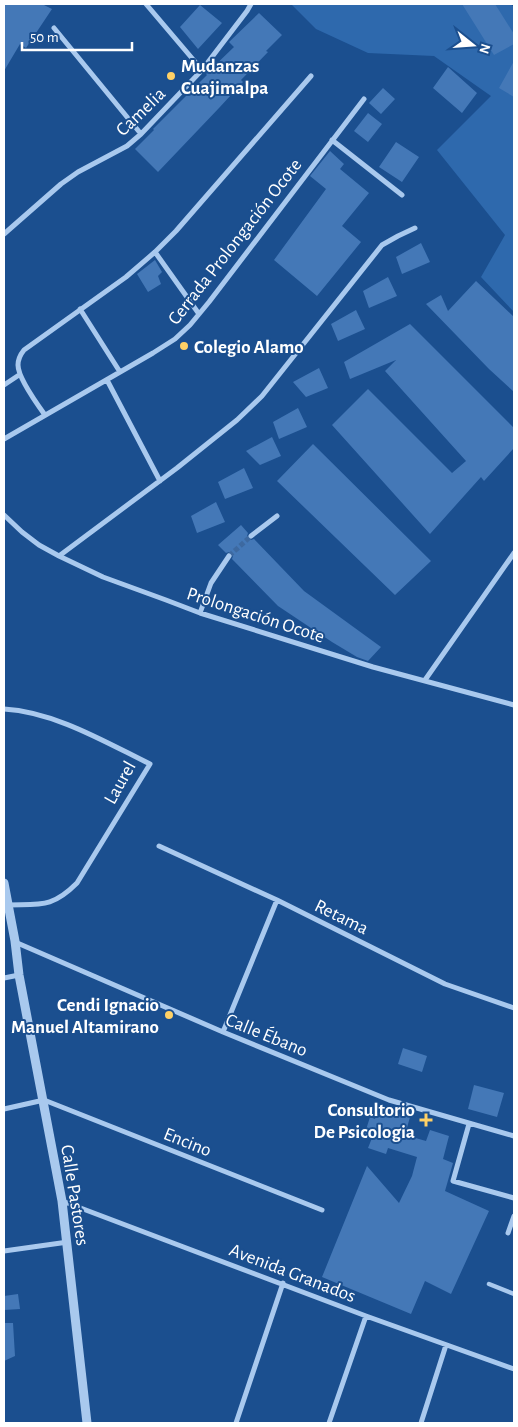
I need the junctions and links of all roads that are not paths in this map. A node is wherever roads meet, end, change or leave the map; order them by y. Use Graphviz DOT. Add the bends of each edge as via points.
graph roads {
  1 [pos="146,4"];
  2 [pos="251,4"];
  3 [pos="54,28"];
  4 [pos="202,70"];
  5 [pos="311,76"];
  6 [pos="364,99"];
  7 [pos="141,134"];
  8 [pos="332,140"];
  9 [pos="402,195"];
  10 [pos="415,228"];
  11 [pos="4,234"];
  12 [pos="155,252"];
  13 [pos="80,309"];
  14 [pos="199,314"];
  15 [pos="120,372"];
  16 [pos="19,375"];
  17 [pos="106,380"];
  18 [pos="4,385"];
  19 [pos="45,415"];
  20 [pos="4,439"];
  21 [pos="160,481"];
  22 [pos="4,515"];
  23 [pos="277,516"];
  24 [pos="251,536"];
  25 [pos="514,555"];
  26 [pos="59,556"];
  27 [pos="229,556"];
  28 [pos="200,613"];
  29 [pos="425,680"];
  30 [pos="514,705"];
  31 [pos="4,710"];
  32 [pos="159,846"];
  33 [pos="4,883"];
  34 [pos="276,900"];
  35 [pos="8,906"];
  36 [pos="15,941"];
  37 [pos="19,975"];
  38 [pos="4,978"];
  39 [pos="514,1008"];
  40 [pos="223,1032"];
  41 [pos="44,1100"];
  42 [pos="4,1109"];
  43 [pos="469,1124"];
  44 [pos="514,1136"];
  45 [pos="514,1198"];
  46 [pos="62,1201"];
  47 [pos="322,1210"];
  48 [pos="514,1216"];
  49 [pos="508,1233"];
  50 [pos="514,1235"];
  51 [pos="68,1242"];
  52 [pos="4,1251"];
  53 [pos="283,1284"];
  54 [pos="489,1284"];
  55 [pos="514,1294"];
  56 [pos="366,1316"];
  57 [pos="446,1345"];
  58 [pos="514,1369"];
  59 [pos="87,1423"];
  60 [pos="236,1423"];
  61 [pos="329,1423"];
  62 [pos="421,1423"];
  1 -- 4 [label="street"];
  2 -- 4 [label="street, Camelia"];
  3 -- 7 [label="street"];
  4 -- 7 [label="street, Camelia"];
  5 -- 12 [label="street"];
  6 -- 8 [label="street, Cerrada Prolongación Ocote"];
  7 -- 11 [label="street, Camelia" via="127,146 61,184"];
  8 -- 9 [label="street"];
  8 -- 14 [label="street, Cerrada Prolongación Ocote"];
  10 -- 21 [label="street" via="382,245 262,396"];
  12 -- 13 [label="street"];
  12 -- 14 [label="street"];
  13 -- 15 [label="street"];
  13 -- 16 [label="street" via="24,350 19,357"];
  14 -- 15 [label="street, Cerrada Prolongación Ocote" via="175,339"];
  15 -- 17 [label="street, Cerrada Prolongación Ocote"];
  16 -- 18 [label="street"];
  16 -- 19 [label="street"];
  17 -- 19 [label="street, Cerrada Prolongación Ocote"];
  17 -- 21 [label="street"];
  19 -- 20 [label="street, Cerrada Prolongación Ocote"];
  21 -- 26 [label="street"];
  22 -- 26 [label="street, Prolongación Ocote" via="39,545"];
  23 -- 24 [label="street"];
  25 -- 29 [label="street"];
  26 -- 28 [label="street, Prolongación Ocote"];
  27 -- 28 [label="street" via="211,583"];
  28 -- 29 [label="street, Prolongación Ocote"];
  29 -- 30 [label="street, Prolongación Ocote"];
  31 -- 35 [label="street, Laurel" via="45,716 150,764 77,883 57,900"];
  32 -- 34 [label="street, Retama"];
  33 -- 35 [label="street, Calle Pastores"];
  34 -- 39 [label="street, Retama" via="444,984"];
  34 -- 40 [label="street"];
  35 -- 36 [label="street, Calle Pastores"];
  36 -- 37 [label="street, Calle Pastores"];
  36 -- 40 [label="street, Calle Ébano"];
  37 -- 38 [label="street"];
  37 -- 41 [label="street, Calle Pastores"];
  40 -- 43 [label="street, Calle Ébano" via="389,1100"];
  41 -- 42 [label="street"];
  41 -- 46 [label="street, Calle Pastores"];
  41 -- 47 [label="street, Encino"];
  43 -- 44 [label="street, Calle Ébano"];
  43 -- 45 [label="street" via="453,1181"];
  46 -- 51 [label="street, Calle Pastores"];
  46 -- 53 [label="street, Avenida Granados"];
  48 -- 49 [label="street"];
  49 -- 50 [label="street"];
  51 -- 52 [label="street"];
  51 -- 59 [label="street, Calle Pastores"];
  53 -- 56 [label="street, Avenida Granados"];
  53 -- 60 [label="street"];
  54 -- 55 [label="street"];
  56 -- 57 [label="street, Avenida Granados"];
  56 -- 61 [label="street"];
  57 -- 58 [label="street, Avenida Granados"];
  57 -- 62 [label="street"];
}
